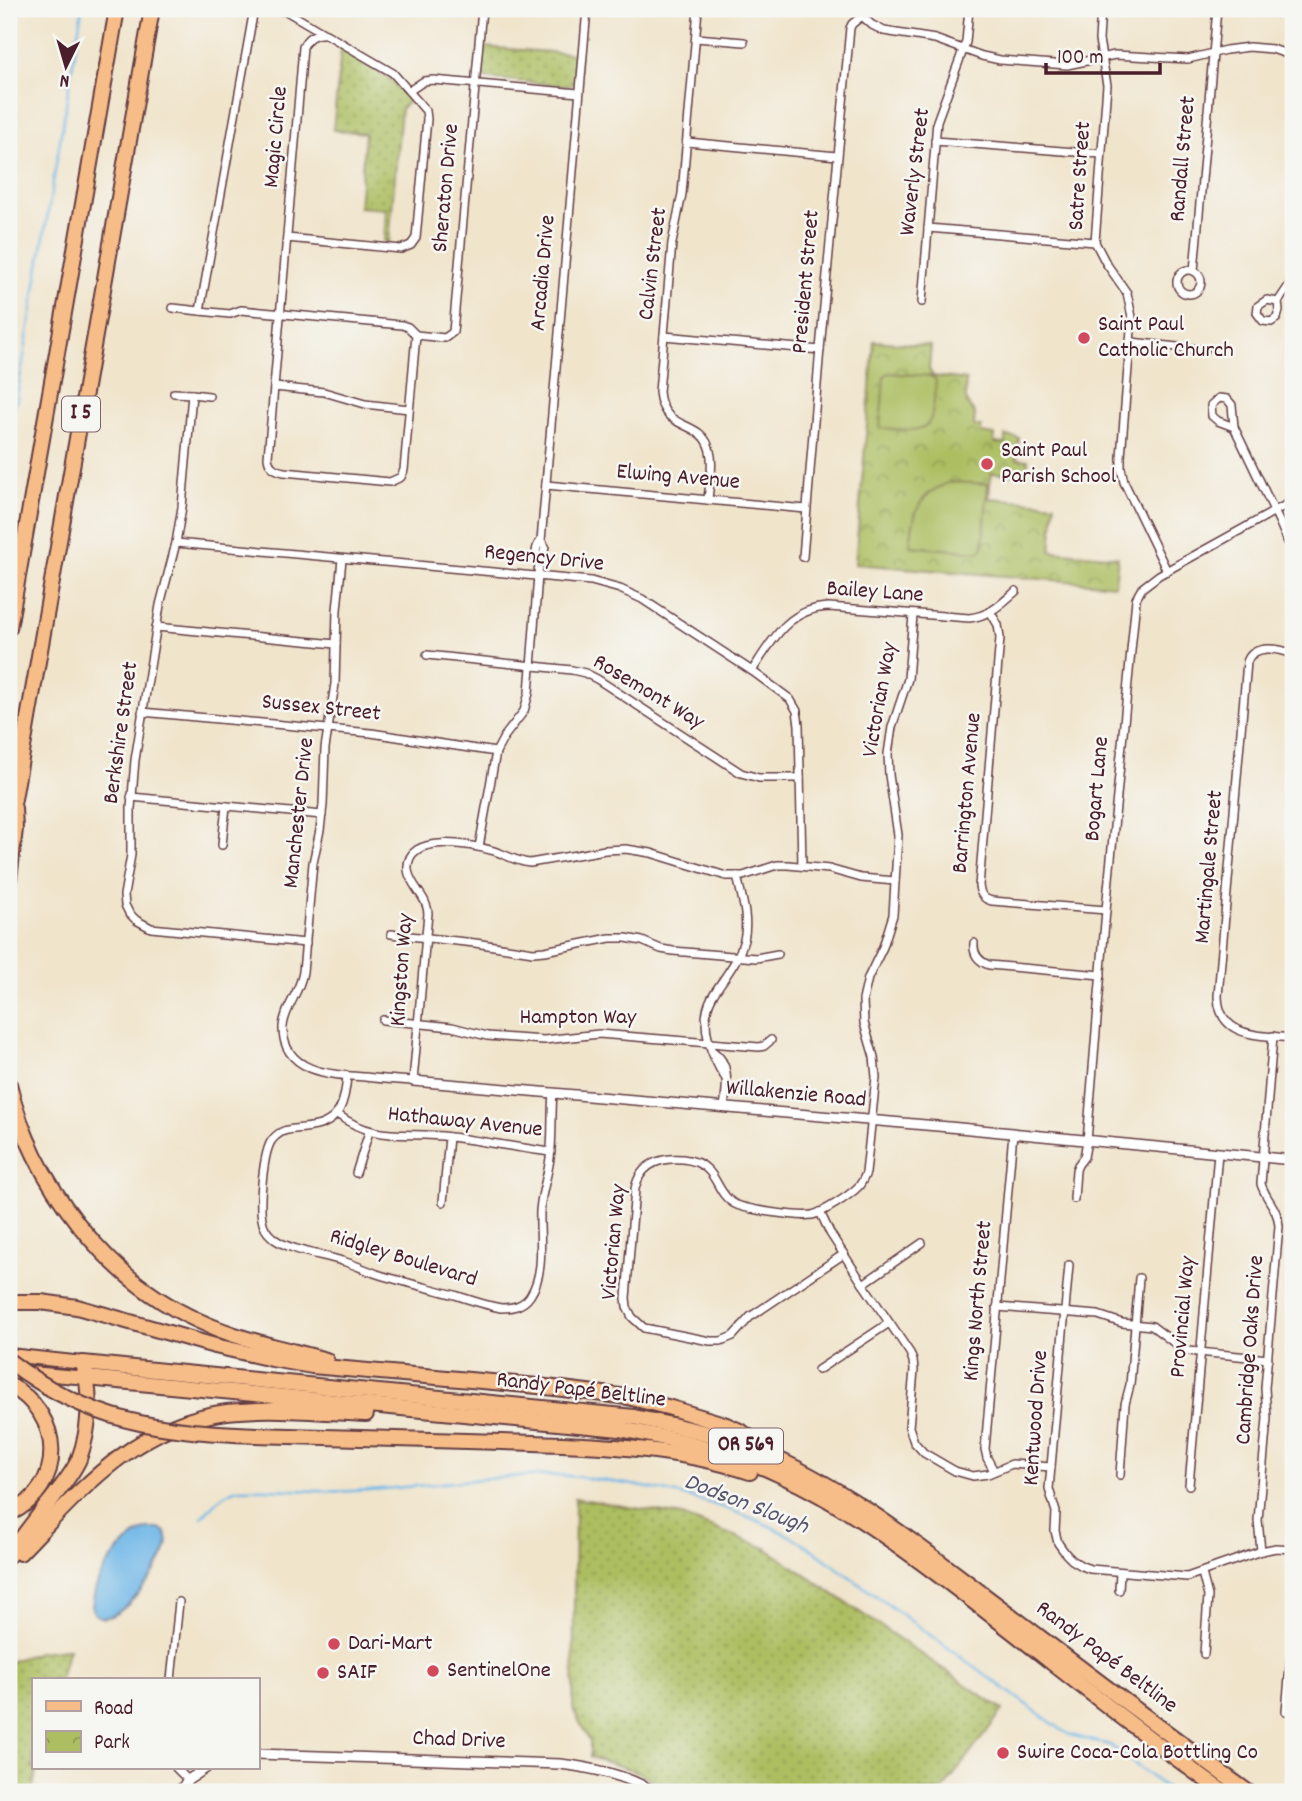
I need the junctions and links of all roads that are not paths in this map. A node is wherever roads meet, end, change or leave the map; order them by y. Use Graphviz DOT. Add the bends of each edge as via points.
graph roads {
  1 [pos="117,9"];
  2 [pos="152,9"];
  3 [pos="254,9"];
  4 [pos="266,9"];
  5 [pos="482,9"];
  6 [pos="587,9"];
  7 [pos="698,9"];
  8 [pos="856,9"];
  9 [pos="969,9"];
  10 [pos="1101,9"];
  11 [pos="1217,9"];
  12 [pos="862,16"];
  13 [pos="326,34"];
  14 [pos="696,38"];
  15 [pos="744,42"];
  16 [pos="964,49"];
  17 [pos="1212,53"];
  18 [pos="1293,55"];
  19 [pos="1103,57"];
  20 [pos="475,84"];
  21 [pos="409,91"];
  22 [pos="579,93"];
  23 [pos="935,141"];
  24 [pos="687,142"];
  25 [pos="1101,155"];
  26 [pos="837,156"];
  27 [pos="928,228"];
  28 [pos="287,238"];
  29 [pos="1095,242"];
  30 [pos="1293,266"];
  31 [pos="1194,271"];
  32 [pos="922,302"];
  33 [pos="1278,302"];
  34 [pos="173,308"];
  35 [pos="200,311"];
  36 [pos="280,314"];
  37 [pos="416,335"];
  38 [pos="664,337"];
  39 [pos="1131,342"];
  40 [pos="820,350"];
  41 [pos="1205,350"];
  42 [pos="274,387"];
  43 [pos="174,393"];
  44 [pos="192,394"];
  45 [pos="209,396"];
  46 [pos="1293,398"];
  47 [pos="1293,407"];
  48 [pos="409,409"];
  49 [pos="1234,427"];
  50 [pos="546,485"];
  51 [pos="708,500"];
  52 [pos="1293,501"];
  53 [pos="806,509"];
  54 [pos="1274,511"];
  55 [pos="176,543"];
  56 [pos="1293,549"];
  57 [pos="23,550"];
  58 [pos="803,556"];
  59 [pos="342,559"];
  60 [pos="1167,571"];
  61 [pos="538,577"];
  62 [pos="9,590"];
  63 [pos="1016,591"];
  64 [pos="991,612"];
  65 [pos="913,615"];
  66 [pos="156,627"];
  67 [pos="9,628"];
  68 [pos="336,644"];
  69 [pos="427,654"];
  70 [pos="1293,654"];
  71 [pos="531,665"];
  72 [pos="752,671"];
  73 [pos="142,712"];
  74 [pos="328,729"];
  75 [pos="496,752"];
  76 [pos="800,778"];
  77 [pos="131,797"];
  78 [pos="14,799"];
  79 [pos="226,806"];
  80 [pos="322,815"];
  81 [pos="9,819"];
  82 [pos="222,845"];
  83 [pos="407,845"];
  84 [pos="479,847"];
  85 [pos="414,851"];
  86 [pos="802,866"];
  87 [pos="737,876"];
  88 [pos="9,880"];
  89 [pos="895,881"];
  90 [pos="1106,910"];
  91 [pos="391,934"];
  92 [pos="426,938"];
  93 [pos="306,943"];
  94 [pos="974,943"];
  95 [pos="778,954"];
  96 [pos="739,957"];
  97 [pos="1101,975"];
  98 [pos="383,1020"];
  99 [pos="419,1023"];
  100 [pos="1273,1036"];
  101 [pos="1293,1038"];
  102 [pos="771,1040"];
  103 [pos="709,1042"];
  104 [pos="299,1062"];
  105 [pos="347,1076"];
  106 [pos="413,1081"];
  107 [pos="9,1084"];
  108 [pos="553,1093"];
  109 [pos="724,1108"];
  110 [pos="337,1114"];
  111 [pos="872,1121"];
  112 [pos="369,1132"];
  113 [pos="1013,1133"];
  114 [pos="449,1136"];
  115 [pos="1087,1141"];
  116 [pos="551,1152"];
  117 [pos="1218,1153"];
  118 [pos="1263,1157"];
  119 [pos="1293,1160"];
  120 [pos="356,1173"];
  121 [pos="1074,1199"];
  122 [pos="443,1202"];
  123 [pos="820,1212"];
  124 [pos="922,1243"];
  125 [pos="844,1254"];
  126 [pos="1069,1265"];
  127 [pos="1139,1278"];
  128 [pos="863,1284"];
  129 [pos="9,1302"];
  130 [pos="523,1302"];
  131 [pos="997,1307"];
  132 [pos="530,1312"];
  133 [pos="1065,1312"];
  134 [pos="889,1323"];
  135 [pos="1135,1324"];
  136 [pos="1200,1353"];
  137 [pos="9,1355"];
  138 [pos="1268,1359"];
  139 [pos="9,1361"];
  140 [pos="83,1363"];
  141 [pos="361,1370"];
  142 [pos="818,1370"];
  143 [pos="9,1371"];
  144 [pos="87,1378"];
  145 [pos="9,1385"];
  146 [pos="402,1409"];
  147 [pos="779,1461"];
  148 [pos="1051,1467"];
  149 [pos="994,1471"];
  150 [pos="1120,1475"];
  151 [pos="1188,1485"];
  152 [pos="9,1514"];
  153 [pos="1293,1549"];
  154 [pos="1261,1550"];
  155 [pos="9,1555"];
  156 [pos="9,1564"];
  157 [pos="1120,1572"];
  158 [pos="1202,1573"];
  159 [pos="945,1580"];
  160 [pos="1119,1590"];
  161 [pos="179,1602"];
  162 [pos="1293,1633"];
  163 [pos="1204,1654"];
  164 [pos="171,1678"];
  165 [pos="1286,1711"];
  166 [pos="259,1754"];
  167 [pos="178,1770"];
  168 [pos="203,1770"];
  169 [pos="188,1780"];
  170 [pos="178,1792"];
  171 [pos="655,1792"];
  172 [pos="1223,1792"];
  173 [pos="1248,1792"];
  1 -- 57 [label="highway, I 5"];
  2 -- 78 [label="highway, I 5"];
  3 -- 35 [label="street"];
  4 -- 13 [label="street" via="286,11"];
  5 -- 20 [label="street, Sheraton Drive"];
  6 -- 22 [label="street, Arcadia Drive"];
  7 -- 14 [label="street, Calvin Street"];
  8 -- 12 [label="street"];
  9 -- 16 [label="street, Waverly Street"];
  10 -- 19 [label="street, Satre Street"];
  11 -- 17 [label="street, Randall Street"];
  12 -- 16 [label="street" via="884,32 935,39"];
  12 -- 26 [label="street, President Street" via="849,28"];
  13 -- 21 [label="street" via="391,71"];
  13 -- 28 [label="street, Magic Circle" via="314,35 303,47"];
  14 -- 15 [label="street"];
  14 -- 24 [label="street, Calvin Street"];
  16 -- 19 [label="street" via="995,59 1060,65"];
  16 -- 23 [label="street, Waverly Street" via="940,110"];
  17 -- 18 [label="street" via="1249,47"];
  17 -- 19 [label="street" via="1188,59"];
  17 -- 31 [label="street, Randall Street"];
  19 -- 25 [label="street, Satre Street" via="1107,85"];
  20 -- 21 [label="street" via="428,80"];
  20 -- 22 [label="street"];
  20 -- 37 [label="street, Sheraton Drive" via="453,332 445,338"];
  21 -- 28 [label="street" via="426,111 427,120 416,235 411,245 397,249"];
  22 -- 50 [label="street, Arcadia Drive"];
  23 -- 25 [label="street"];
  23 -- 27 [label="street, Waverly Street"];
  24 -- 26 [label="street"];
  24 -- 38 [label="street, Calvin Street"];
  25 -- 29 [label="street, Satre Street"];
  26 -- 40 [label="street, President Street"];
  27 -- 29 [label="street"];
  27 -- 32 [label="street, Waverly Street"];
  28 -- 36 [label="street, Magic Circle"];
  29 -- 39 [label="street, Satre Street" via="1127,293"];
  30 -- 33 [label="street" via="1290,284"];
  34 -- 35 [label="street"];
  35 -- 36 [label="street"];
  36 -- 37 [label="street" via="402,325"];
  36 -- 42 [label="street, Magic Circle"];
  37 -- 48 [label="street"];
  38 -- 40 [label="street"];
  38 -- 51 [label="street, Calvin Street" via="660,400 670,419 696,431 708,444 712,457"];
  39 -- 41 [label="street"];
  39 -- 60 [label="street, Satre Street" via="1121,468"];
  40 -- 53 [label="street, President Street"];
  42 -- 48 [label="street"];
  42 -- 48 [label="street, Magic Circle" via="268,457 271,466 284,472 398,480 404,470"];
  43 -- 44 [label="street"];
  44 -- 45 [label="street"];
  44 -- 55 [label="street, Berkshire Street"];
  46 -- 47 [label="street"];
  49 -- 54 [label="street"];
  50 -- 51 [label="street, Elwing Avenue"];
  50 -- 61 [label="street, Arcadia Drive" via="536,556"];
  51 -- 53 [label="street, Elwing Avenue"];
  52 -- 54 [label="street"];
  53 -- 58 [label="street, President Street"];
  54 -- 56 [label="street"];
  54 -- 60 [label="street"];
  55 -- 59 [label="street, Regency Drive"];
  55 -- 66 [label="street, Berkshire Street"];
  57 -- 62 [label="highway"];
  57 -- 67 [label="highway, I 5"];
  59 -- 61 [label="street, Regency Drive"];
  59 -- 68 [label="street, Manchester Drive"];
  60 -- 90 [label="street, Bogart Lane" via="1142,588 1135,606"];
  61 -- 71 [label="street, Arcadia Drive"];
  61 -- 72 [label="street, Regency Drive" via="597,582 628,592"];
  63 -- 64 [label="street"];
  64 -- 65 [label="street, Bailey Lane" via="969,618"];
  64 -- 90 [label="street, Barrington Avenue" via="1000,638 979,886 982,898"];
  65 -- 72 [label="street, Bailey Lane" via="829,607 806,611 781,628"];
  65 -- 89 [label="street, Victorian Way" via="908,679 888,754 898,828"];
  66 -- 68 [label="street"];
  66 -- 73 [label="street, Berkshire Street"];
  68 -- 74 [label="street, Manchester Drive"];
  69 -- 71 [label="street, Rosemont Way"];
  70 -- 100 [label="street, Martingale Street" via="1260,649 1247,662 1218,1001 1221,1015 1234,1029"];
  71 -- 75 [label="street, Arcadia Drive" via="526,706"];
  71 -- 76 [label="street, Rosemont Way" via="592,676 741,772 759,778"];
  72 -- 76 [label="street, Regency Drive" via="795,707"];
  73 -- 74 [label="street, Sussex Street"];
  73 -- 77 [label="street, Berkshire Street"];
  74 -- 75 [label="street, Sussex Street"];
  74 -- 80 [label="street, Manchester Drive"];
  75 -- 84 [label="street, Arcadia Drive"];
  76 -- 86 [label="street, Regency Drive"];
  77 -- 79 [label="street"];
  77 -- 93 [label="street, Berkshire Street" via="131,855 124,895 126,909 136,920 157,929"];
  78 -- 81 [label="highway, I 5"];
  78 -- 88 [label="highway"];
  79 -- 80 [label="street"];
  79 -- 82 [label="street"];
  80 -- 93 [label="street, Manchester Drive"];
  83 -- 85 [label="street"];
  84 -- 85 [label="street" via="432,844"];
  84 -- 87 [label="street" via="530,863 632,849"];
  85 -- 92 [label="street, Kingston Way" via="409,872 427,906"];
  86 -- 87 [label="street" via="777,865"];
  86 -- 89 [label="street"];
  87 -- 96 [label="street" via="746,921"];
  89 -- 111 [label="street, Victorian Way" via="890,928 863,1000 876,1070"];
  90 -- 97 [label="street, Bogart Lane"];
  91 -- 92 [label="street"];
  92 -- 96 [label="street" via="539,951 621,937 668,951"];
  92 -- 99 [label="street, Kingston Way"];
  93 -- 104 [label="street, Manchester Drive" via="301,985 283,1027 287,1047"];
  94 -- 97 [label="street" via="980,960 993,966"];
  95 -- 96 [label="street"];
  96 -- 103 [label="street" via="708,1006"];
  97 -- 115 [label="street, Bogart Lane"];
  98 -- 99 [label="street, Hampton Way"];
  99 -- 103 [label="street, Hampton Way" via="544,1040 599,1034"];
  99 -- 106 [label="street, Kingston Way"];
  100 -- 101 [label="street"];
  100 -- 118 [label="street, Cambridge Oaks Drive"];
  102 -- 103 [label="street, Hampton Way" via="759,1047"];
  103 -- 109 [label="street" via="726,1070"];
  104 -- 105 [label="street, Willakenzie Road"];
  105 -- 106 [label="street, Willakenzie Road"];
  105 -- 110 [label="street" via="345,1100"];
  106 -- 108 [label="street, Willakenzie Road"];
  107 -- 141 [label="highway" via="21,1123 62,1202 107,1256 147,1291 175,1310 220,1330"];
  108 -- 109 [label="street, Willakenzie Road"];
  108 -- 116 [label="street"];
  109 -- 111 [label="street, Willakenzie Road"];
  110 -- 112 [label="street, Hathaway Avenue"];
  110 -- 130 [label="street, Ridgley Boulevard" via="318,1126 285,1130 270,1143 261,1211 269,1235 289,1246 491,1306 512,1307"];
  111 -- 113 [label="street, Willakenzie Road"];
  111 -- 123 [label="street, Victorian Way" via="864,1178 853,1191"];
  112 -- 114 [label="street, Hathaway Avenue"];
  112 -- 120 [label="street"];
  113 -- 115 [label="street, Willakenzie Road"];
  113 -- 131 [label="street, Kings North Street"];
  114 -- 116 [label="street, Hathaway Avenue"];
  114 -- 122 [label="street"];
  115 -- 117 [label="street, Willakenzie Road"];
  115 -- 121 [label="street, Bogart Lane" via="1076,1170"];
  116 -- 130 [label="street" via="540,1207 537,1276"];
  117 -- 118 [label="street, Willakenzie Road"];
  117 -- 136 [label="street, Provincial Way"];
  118 -- 119 [label="street, Willakenzie Road"];
  118 -- 138 [label="street, Cambridge Oaks Drive" via="1262,1187 1276,1209 1279,1226"];
  123 -- 125 [label="street"];
  123 -- 125 [label="street, Victorian Way" via="810,1215 744,1208 724,1196 700,1164 669,1158 652,1163 635,1189 626,1298 632,1317 649,1330 725,1340 750,1317"];
  124 -- 128 [label="street"];
  125 -- 128 [label="street"];
  126 -- 133 [label="street, Kentwood Drive"];
  127 -- 135 [label="street"];
  128 -- 134 [label="street"];
  129 -- 141 [label="highway" via="77,1307 253,1355"];
  130 -- 132 [label="street"];
  131 -- 133 [label="street"];
  131 -- 149 [label="street, Kings North Street" via="985,1449"];
  133 -- 135 [label="street"];
  133 -- 148 [label="street, Kentwood Drive"];
  134 -- 142 [label="street"];
  134 -- 149 [label="street" via="913,1361 909,1422 914,1442 927,1456 963,1474 979,1476"];
  135 -- 136 [label="street" via="1156,1328 1185,1350"];
  135 -- 150 [label="street"];
  136 -- 138 [label="street"];
  136 -- 151 [label="street, Provincial Way"];
  137 -- 140 [label="main road, Randy Papé Beltline / OR 569"];
  138 -- 154 [label="street, Cambridge Oaks Drive" via="1258,1520"];
  139 -- 159 [label="highway, bridge" via="85,1407 154,1427 257,1435 576,1444 700,1457 804,1494"];
  140 -- 144 [label="highway"];
  140 -- 147 [label="highway, Randy Papé Beltline / OR 569" via="634,1417 719,1437"];
  141 -- 147 [label="highway" via="628,1397 724,1424 761,1444"];
  143 -- 144 [label="main road, Randy Papé Beltline / OR 569"];
  144 -- 146 [label="highway, Randy Papé Beltline / OR 569"];
  144 -- 155 [label="highway" via="88,1418 78,1460"];
  145 -- 152 [label="highway" via="42,1414 51,1437 52,1460 38,1493"];
  146 -- 156 [label="highway" via="368,1414 225,1413 156,1434 93,1478"];
  146 -- 159 [label="highway, Randy Papé Beltline / OR 569" via="620,1429 706,1447 807,1487 884,1534"];
  147 -- 173 [label="highway, Randy Papé Beltline / OR 569" via="874,1515 928,1553"];
  148 -- 149 [label="street" via="1012,1464"];
  148 -- 157 [label="street, Kentwood Drive" via="1049,1492 1061,1548 1082,1566"];
  153 -- 154 [label="street, Kentwood Drive"];
  154 -- 158 [label="street, Kentwood Drive"];
  157 -- 158 [label="street, Kentwood Drive" via="1184,1577"];
  157 -- 160 [label="street"];
  158 -- 163 [label="street" via="1209,1595"];
  159 -- 172 [label="highway, Randy Papé Beltline / OR 569"];
  161 -- 164 [label="street"];
  162 -- 165 [label="street"];
  166 -- 171 [label="street, Chad Drive" via="560,1764 607,1772"];
  167 -- 169 [label="street"];
  168 -- 169 [label="street"];
  169 -- 170 [label="street"];
}
